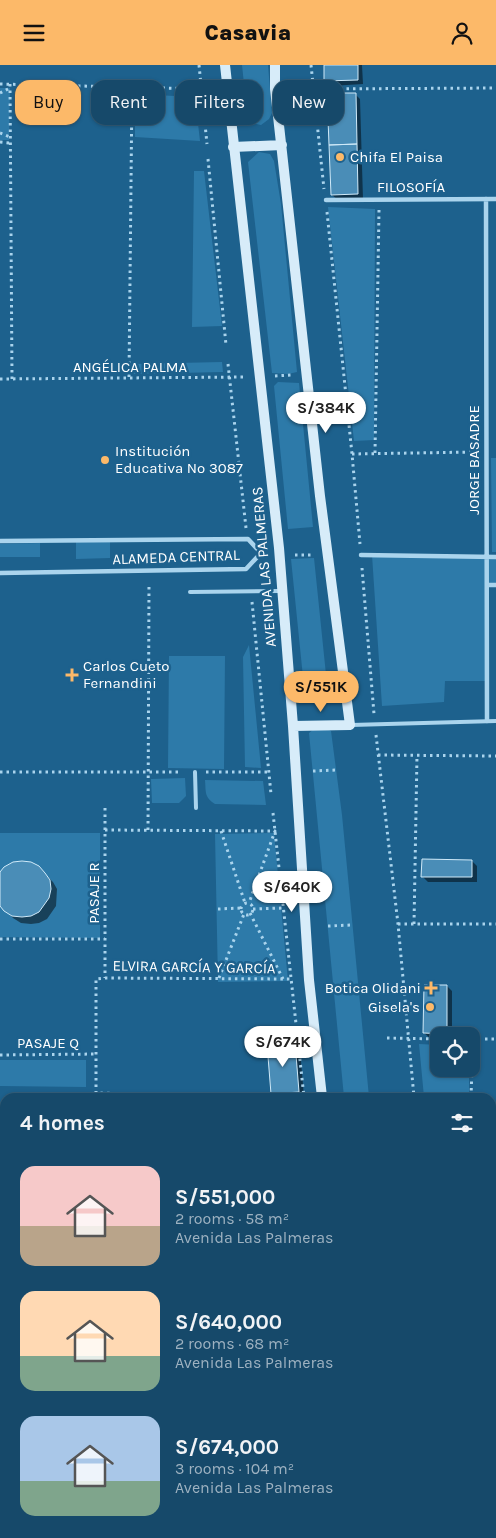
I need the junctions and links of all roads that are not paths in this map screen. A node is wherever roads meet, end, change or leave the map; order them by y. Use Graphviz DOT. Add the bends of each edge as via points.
graph roads {
  1 [pos="225,65"];
  2 [pos="275,65"];
  3 [pos="282,145"];
  4 [pos="234,147"];
  5 [pos="486,199"];
  6 [pos="496,199"];
  7 [pos="326,200"];
  8 [pos="0,541"];
  9 [pos="361,555"];
  10 [pos="486,557"];
  11 [pos="496,557"];
  12 [pos="0,573"];
  13 [pos="486,585"];
  14 [pos="496,585"];
  15 [pos="282,591"];
  16 [pos="190,592"];
  17 [pos="487,721"];
  18 [pos="496,721"];
  19 [pos="350,725"];
  20 [pos="293,726"];
  21 [pos="195,772"];
  22 [pos="196,808"];
  23 [pos="322,1093"];
  1 -- 4 [label="main road, AVENIDA LAS PALMERAS"];
  2 -- 3 [label="main road"];
  3 -- 4 [label="main road"];
  3 -- 19 [label="main road" via="320,496"];
  4 -- 15 [label="main road, AVENIDA LAS PALMERAS"];
  5 -- 6 [label="street, FILOSOFÍA"];
  5 -- 7 [label="street, FILOSOFÍA"];
  5 -- 10 [label="street, JORGE BASADRE"];
  8 -- 12 [label="street, ALAMEDA CENTRAL" via="248,539 261,553 246,569"];
  9 -- 10 [label="street"];
  10 -- 11 [label="street"];
  10 -- 13 [label="street, JORGE BASADRE"];
  13 -- 14 [label="street"];
  13 -- 17 [label="street, JORGE BASADRE"];
  15 -- 16 [label="lane"];
  15 -- 20 [label="main road, AVENIDA LAS PALMERAS"];
  17 -- 18 [label="lane"];
  17 -- 19 [label="lane"];
  19 -- 20 [label="main road"];
  20 -- 23 [label="main road, AVENIDA LAS PALMERAS" via="309,980"];
  21 -- 22 [label="lane"];
}
